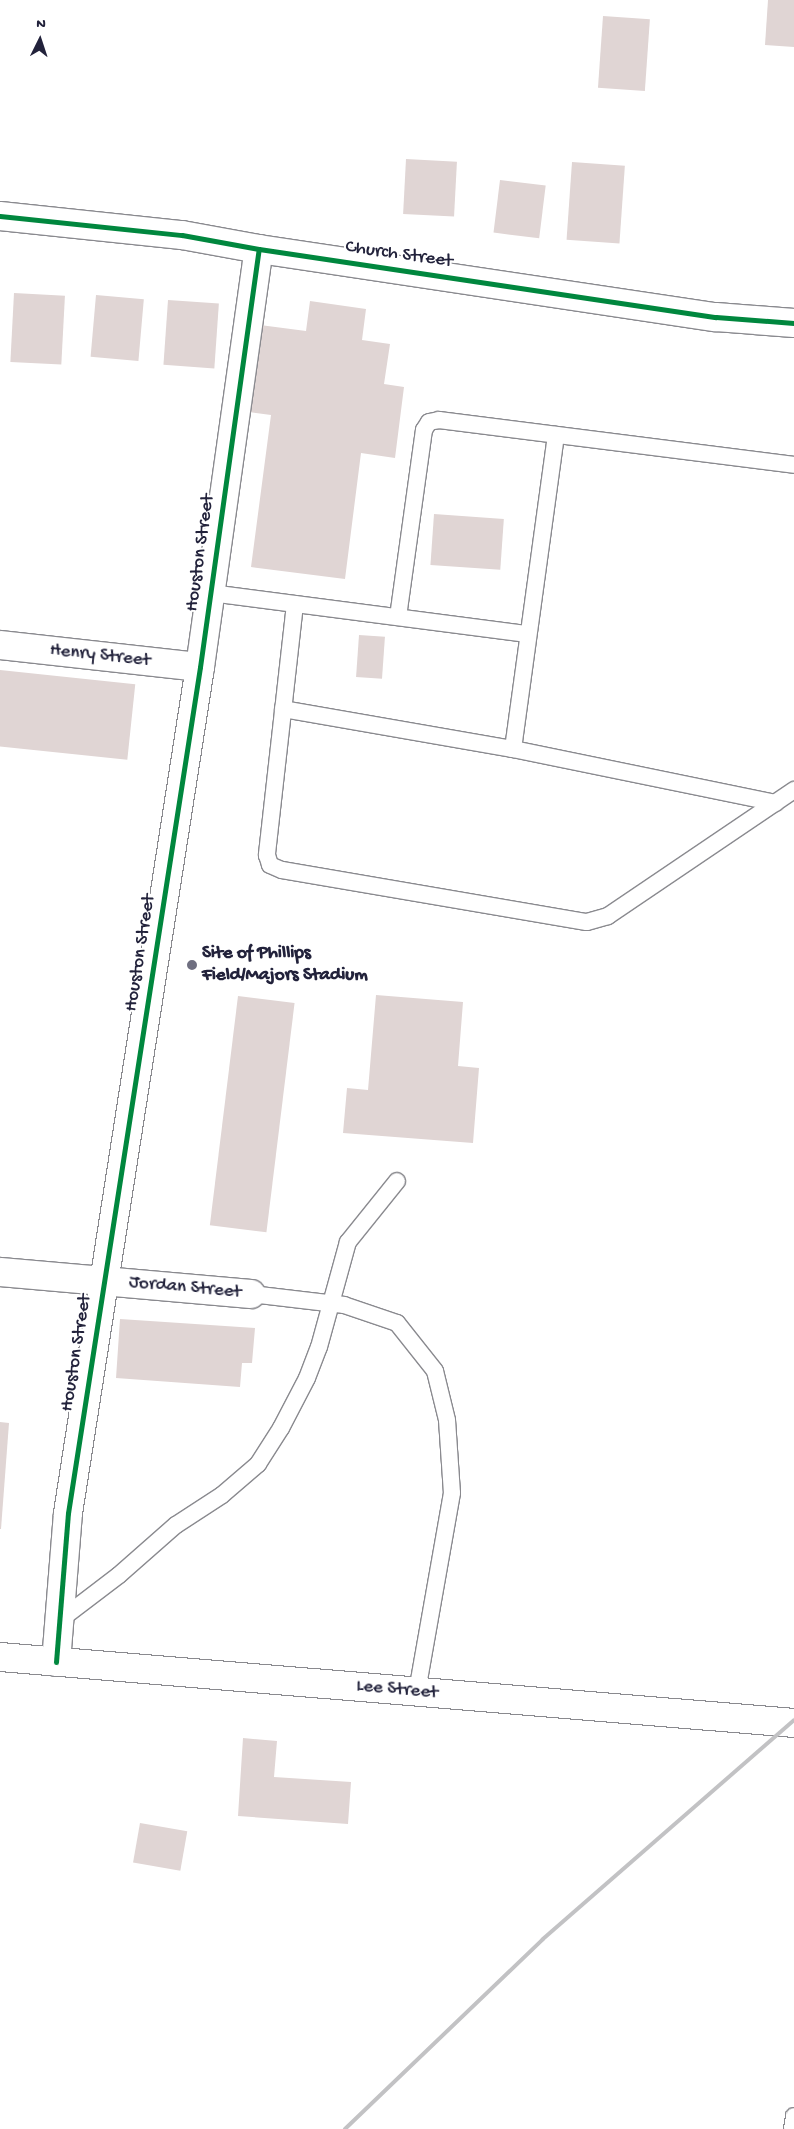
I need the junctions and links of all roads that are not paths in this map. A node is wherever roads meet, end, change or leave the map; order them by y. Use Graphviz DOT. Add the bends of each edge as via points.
graph roads {
  1 [pos="0,216"];
  2 [pos="259,249"];
  3 [pos="794,323"];
  4 [pos="556,435"];
  5 [pos="794,465"];
  6 [pos="211,593"];
  7 [pos="295,604"];
  8 [pos="398,617"];
  9 [pos="527,634"];
  10 [pos="0,645"];
  11 [pos="200,667"];
  12 [pos="284,709"];
  13 [pos="513,749"];
  14 [pos="794,790"];
  15 [pos="776,803"];
  16 [pos="397,1181"];
  17 [pos="0,1272"];
  18 [pos="104,1281"];
  19 [pos="251,1294"];
  20 [pos="331,1303"];
  21 [pos="60,1620"];
  22 [pos="0,1657"];
  23 [pos="56,1662"];
  24 [pos="417,1692"];
  25 [pos="794,1722"];
  26 [pos="794,2116"];
  27 [pos="792,2129"];
  1 -- 2 [label="street, Church Street" via="182,235"];
  2 -- 3 [label="street, Church Street" via="716,317"];
  2 -- 6 [label="street, Houston Street"];
  4 -- 5 [label="lane"];
  4 -- 8 [label="lane" via="439,420 429,422 424,430"];
  4 -- 9 [label="lane"];
  6 -- 7 [label="lane"];
  6 -- 11 [label="street, Houston Street"];
  7 -- 8 [label="lane"];
  7 -- 12 [label="lane"];
  8 -- 9 [label="lane"];
  9 -- 13 [label="lane"];
  10 -- 11 [label="street, Henry Street"];
  11 -- 18 [label="street, Houston Street"];
  12 -- 13 [label="lane"];
  12 -- 15 [label="lane" via="267,855 270,865 282,870 587,922 608,916"];
  13 -- 15 [label="lane"];
  14 -- 15 [label="lane"];
  16 -- 20 [label="lane" via="348,1242"];
  17 -- 18 [label="street, Jordan Street"];
  18 -- 19 [label="street, Jordan Street"];
  18 -- 21 [label="street, Houston Street" via="68,1513"];
  19 -- 20 [label="lane"];
  20 -- 21 [label="lane" via="307,1378 282,1428 258,1464 222,1496 176,1525 120,1575"];
  20 -- 24 [label="lane" via="397,1323 434,1371 447,1420 452,1493"];
  21 -- 23 [label="street, Houston Street"];
  22 -- 23 [label="street, Lee Street"];
  23 -- 24 [label="street, Lee Street"];
  24 -- 25 [label="street, Lee Street"];
  26 -- 27 [label="lane"];
}
